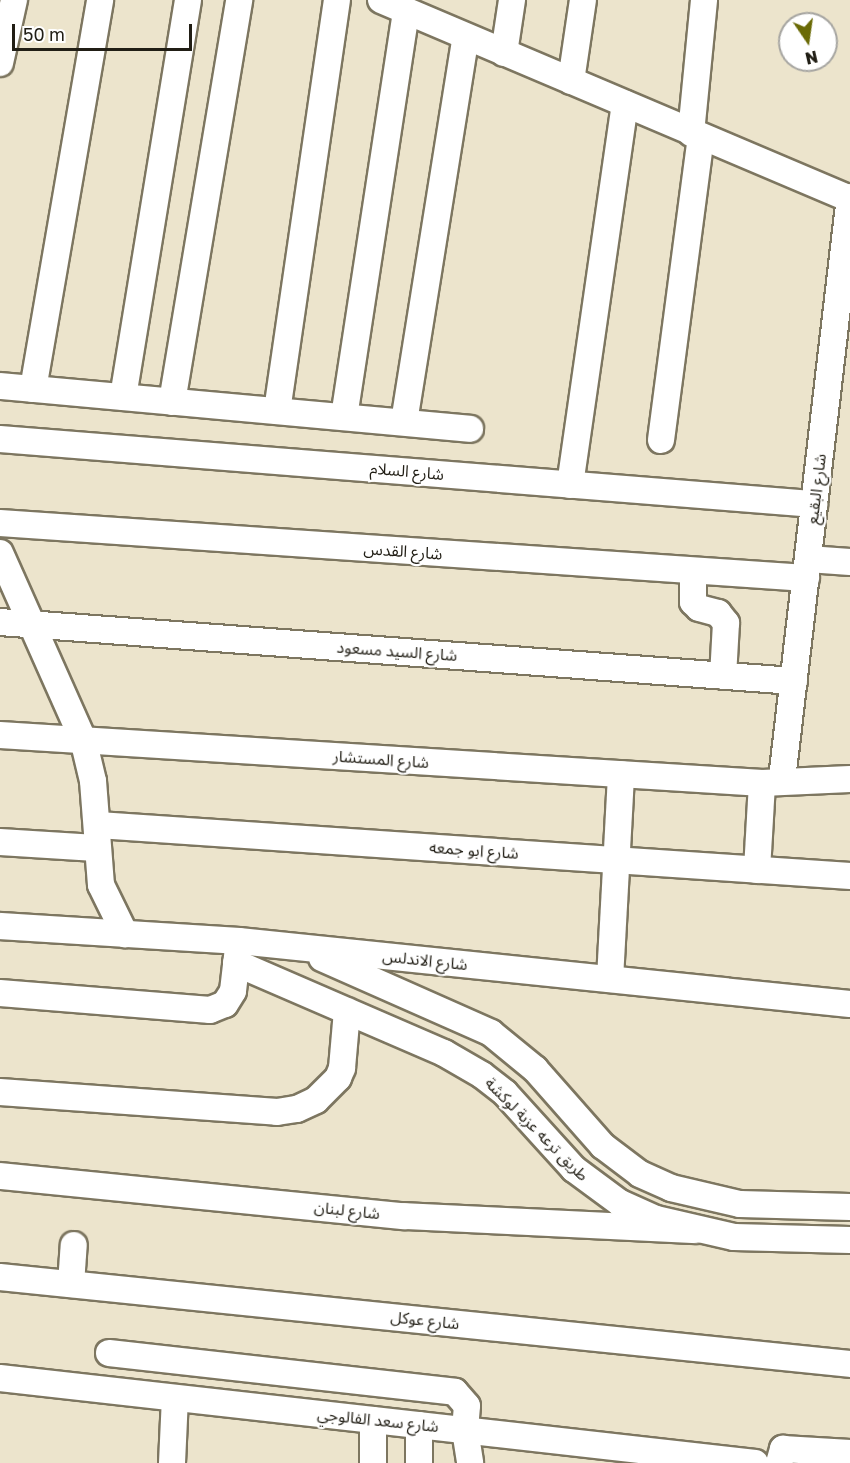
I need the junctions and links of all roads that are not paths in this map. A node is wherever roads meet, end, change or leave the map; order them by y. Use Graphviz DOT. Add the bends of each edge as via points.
graph roads {
  1 [pos="14,0"];
  2 [pos="100,0"];
  3 [pos="188,0"];
  4 [pos="239,0"];
  5 [pos="337,0"];
  6 [pos="381,0"];
  7 [pos="512,0"];
  8 [pos="583,0"];
  9 [pos="704,0"];
  10 [pos="406,11"];
  11 [pos="466,37"];
  12 [pos="504,53"];
  13 [pos="0,63"];
  14 [pos="570,81"];
  15 [pos="624,104"];
  16 [pos="696,135"];
  17 [pos="850,198"];
  18 [pos="0,386"];
  19 [pos="33,389"];
  20 [pos="123,397"];
  21 [pos="172,402"];
  22 [pos="277,411"];
  23 [pos="344,417"];
  24 [pos="404,422"];
  25 [pos="470,429"];
  26 [pos="0,438"];
  27 [pos="661,440"];
  28 [pos="570,485"];
  29 [pos="814,504"];
  30 [pos="0,523"];
  31 [pos="0,552"];
  32 [pos="850,562"];
  33 [pos="807,569"];
  34 [pos="693,570"];
  35 [pos="0,622"];
  36 [pos="30,623"];
  37 [pos="723,676"];
  38 [pos="794,681"];
  39 [pos="0,735"];
  40 [pos="82,740"];
  41 [pos="621,774"];
  42 [pos="850,779"];
  43 [pos="772,781"];
  44 [pos="97,837"];
  45 [pos="0,842"];
  46 [pos="616,860"];
  47 [pos="757,870"];
  48 [pos="850,876"];
  49 [pos="7,919"];
  50 [pos="125,934"];
  51 [pos="297,947"];
  52 [pos="238,952"];
  53 [pos="610,979"];
  54 [pos="0,993"];
  55 [pos="850,1004"];
  56 [pos="346,1011"];
  57 [pos="0,1092"];
  58 [pos="0,1176"];
  59 [pos="850,1207"];
  60 [pos="694,1230"];
  61 [pos="850,1240"];
  62 [pos="74,1245"];
  63 [pos="0,1277"];
  64 [pos="71,1284"];
  65 [pos="109,1353"];
  66 [pos="850,1364"];
  67 [pos="0,1378"];
  68 [pos="176,1398"];
  69 [pos="373,1420"];
  70 [pos="418,1425"];
  71 [pos="465,1430"];
  72 [pos="850,1453"];
  73 [pos="646,1457"];
  74 [pos="172,1463"];
  75 [pos="373,1463"];
  76 [pos="419,1463"];
  77 [pos="470,1463"];
  78 [pos="755,1463"];
  79 [pos="779,1463"];
  1 -- 13 [label="street"];
  2 -- 19 [label="street"];
  3 -- 20 [label="street"];
  4 -- 21 [label="street"];
  5 -- 22 [label="street"];
  6 -- 10 [label="street"];
  7 -- 12 [label="street"];
  8 -- 14 [label="street"];
  9 -- 16 [label="street"];
  10 -- 11 [label="street"];
  10 -- 23 [label="street"];
  11 -- 12 [label="street"];
  11 -- 24 [label="street"];
  12 -- 14 [label="street"];
  14 -- 15 [label="street"];
  15 -- 16 [label="street"];
  15 -- 28 [label="street"];
  16 -- 17 [label="street"];
  16 -- 27 [label="street"];
  17 -- 29 [label="street, شارع البقيع"];
  18 -- 19 [label="street"];
  19 -- 20 [label="street"];
  20 -- 21 [label="street"];
  21 -- 22 [label="street"];
  22 -- 23 [label="street"];
  23 -- 24 [label="street"];
  24 -- 25 [label="street"];
  26 -- 28 [label="street, شارع السلام"];
  28 -- 29 [label="street, شارع السلام"];
  29 -- 33 [label="street, شارع البقيع"];
  30 -- 34 [label="street, شارع القدس"];
  31 -- 36 [label="street"];
  32 -- 33 [label="street, شارع القدس"];
  33 -- 34 [label="street, شارع القدس"];
  33 -- 38 [label="street, شارع البقيع"];
  34 -- 37 [label="street" via="693,602 699,608 718,613 726,623"];
  35 -- 36 [label="street, شارع السيد مسعود"];
  36 -- 37 [label="street, شارع السيد مسعود"];
  36 -- 40 [label="street"];
  37 -- 38 [label="street, شارع السيد مسعود"];
  38 -- 43 [label="street, شارع البقيع"];
  39 -- 40 [label="street, شارع المستشار"];
  40 -- 41 [label="street, شارع المستشار"];
  40 -- 44 [label="street" via="93,781"];
  41 -- 43 [label="street, شارع المستشار"];
  41 -- 46 [label="street"];
  42 -- 43 [label="street, شارع المستشار"];
  43 -- 47 [label="street, شارع البقيع"];
  44 -- 45 [label="street, شارع ابو جمعه"];
  44 -- 46 [label="street, شارع ابو جمعه"];
  44 -- 50 [label="street" via="101,885"];
  46 -- 47 [label="street, شارع ابو جمعه"];
  46 -- 53 [label="street"];
  47 -- 48 [label="street, شارع ابو جمعه"];
  49 -- 50 [label="street, شارع الاندلس"];
  50 -- 52 [label="street, شارع الاندلس"];
  51 -- 52 [label="street, شارع الاندلس"];
  51 -- 53 [label="street, شارع الاندلس"];
  51 -- 59 [label="street" via="491,1033 536,1069 603,1146 640,1174 682,1191 740,1204"];
  52 -- 54 [label="street" via="230,998 210,1010"];
  52 -- 56 [label="street, طريق ترعه عزبة لوكشة"];
  53 -- 55 [label="street, شارع الاندلس"];
  56 -- 57 [label="street" via="338,1078 316,1100 297,1109 277,1112"];
  56 -- 60 [label="street, طريق ترعه عزبة لوكشة" via="444,1053 482,1075 505,1093 596,1188 647,1215"];
  58 -- 60 [label="street, شارع لبنان" via="404,1216"];
  60 -- 61 [label="street, طريق ترعه عزبة لوكشة" via="734,1237"];
  62 -- 64 [label="street"];
  63 -- 64 [label="street, شارع عوكل"];
  64 -- 66 [label="street, شارع عوكل"];
  65 -- 71 [label="street" via="455,1392 467,1406"];
  67 -- 68 [label="street, شارع سعد الفالوجي"];
  68 -- 69 [label="street, شارع سعد الفالوجي"];
  68 -- 74 [label="street"];
  69 -- 70 [label="street, شارع سعد الفالوجي"];
  69 -- 75 [label="street"];
  70 -- 71 [label="street, شارع سعد الفالوجي"];
  70 -- 76 [label="street"];
  71 -- 73 [label="street, شارع سعد الفالوجي"];
  71 -- 77 [label="street"];
  72 -- 79 [label="street" via="783,1449"];
  73 -- 78 [label="street, شارع سعد الفالوجي"];
}
